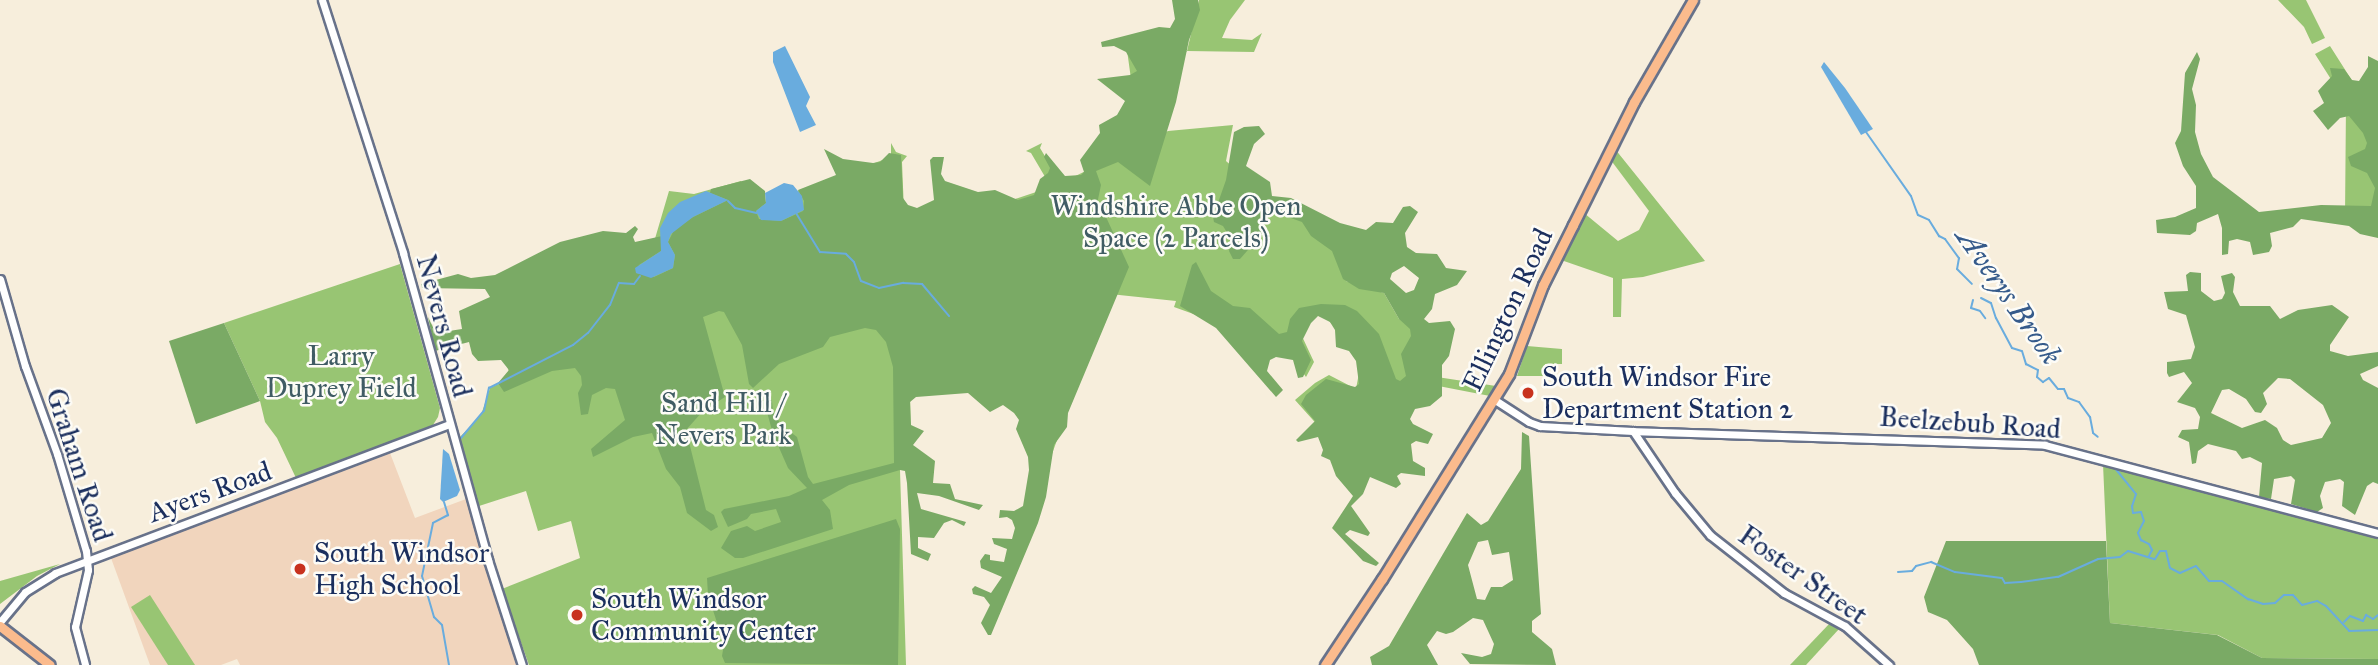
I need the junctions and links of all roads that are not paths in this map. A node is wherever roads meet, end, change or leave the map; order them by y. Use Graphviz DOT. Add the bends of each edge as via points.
graph roads {
  1 [pos="322,0"];
  2 [pos="1693,0"];
  3 [pos="0,279"];
  4 [pos="1495,400"];
  5 [pos="449,424"];
  6 [pos="1633,432"];
  7 [pos="2378,533"];
  8 [pos="88,561"];
  9 [pos="0,624"];
  10 [pos="50,665"];
  11 [pos="85,665"];
  12 [pos="522,665"];
  13 [pos="1325,665"];
  14 [pos="1889,665"];
  1 -- 5 [label="street, Nevers Road" via="403,253"];
  2 -- 4 [label="main road, Ellington Road" via="1634,102 1573,225"];
  3 -- 8 [label="street, Graham Road"];
  4 -- 6 [label="street" via="1540,426"];
  4 -- 13 [label="main road, Ellington Road"];
  5 -- 8 [label="street, Ayers Road"];
  5 -- 12 [label="street, Nevers Road"];
  6 -- 7 [label="street, Beelzebub Road" via="2045,444"];
  6 -- 14 [label="street, Foster Street" via="1710,535 1784,593 1845,626"];
  8 -- 9 [label="street, Ayers Road" via="32,587"];
  8 -- 11 [label="street, Graham Road" via="75,627"];
  9 -- 10 [label="main road"];
}
